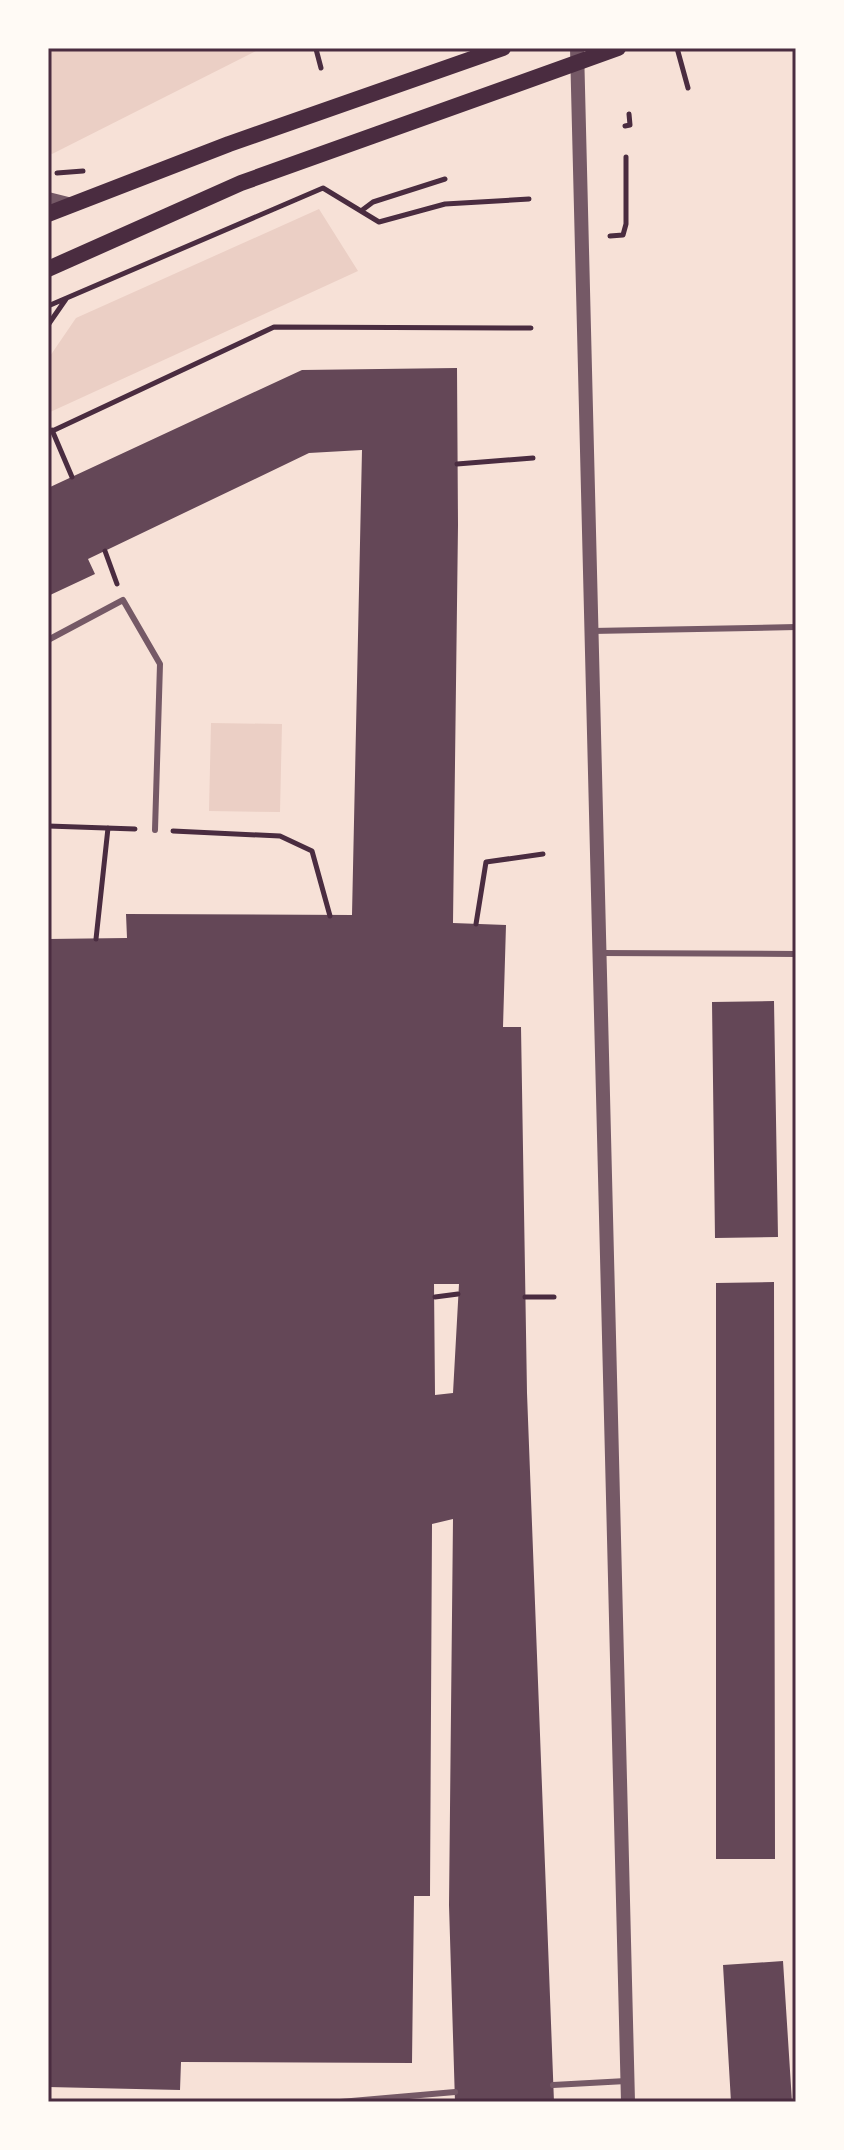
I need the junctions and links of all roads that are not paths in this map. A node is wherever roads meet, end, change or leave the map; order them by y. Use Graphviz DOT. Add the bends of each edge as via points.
graph roads {
  1 [pos="503,48"];
  2 [pos="618,48"];
  3 [pos="577,55"];
  4 [pos="48,199"];
  5 [pos="72,205"];
  6 [pos="48,214"];
  7 [pos="48,269"];
  8 [pos="796,627"];
  9 [pos="592,631"];
  10 [pos="48,640"];
  11 [pos="155,830"];
  12 [pos="600,953"];
  13 [pos="796,954"];
  14 [pos="628,2081"];
  15 [pos="553,2085"];
  16 [pos="455,2092"];
  17 [pos="340,2102"];
  18 [pos="628,2102"];
  1 -- 5 [label="main road"];
  2 -- 3 [label="main road"];
  3 -- 7 [label="main road" via="241,183"];
  3 -- 9 [label="street"];
  4 -- 5 [label="street"];
  5 -- 6 [label="main road"];
  8 -- 9 [label="lane"];
  9 -- 12 [label="street"];
  10 -- 11 [label="lane" via="123,600 160,664"];
  12 -- 13 [label="lane"];
  12 -- 14 [label="street"];
  14 -- 15 [label="lane"];
  14 -- 18 [label="street"];
  16 -- 17 [label="lane"];
}
